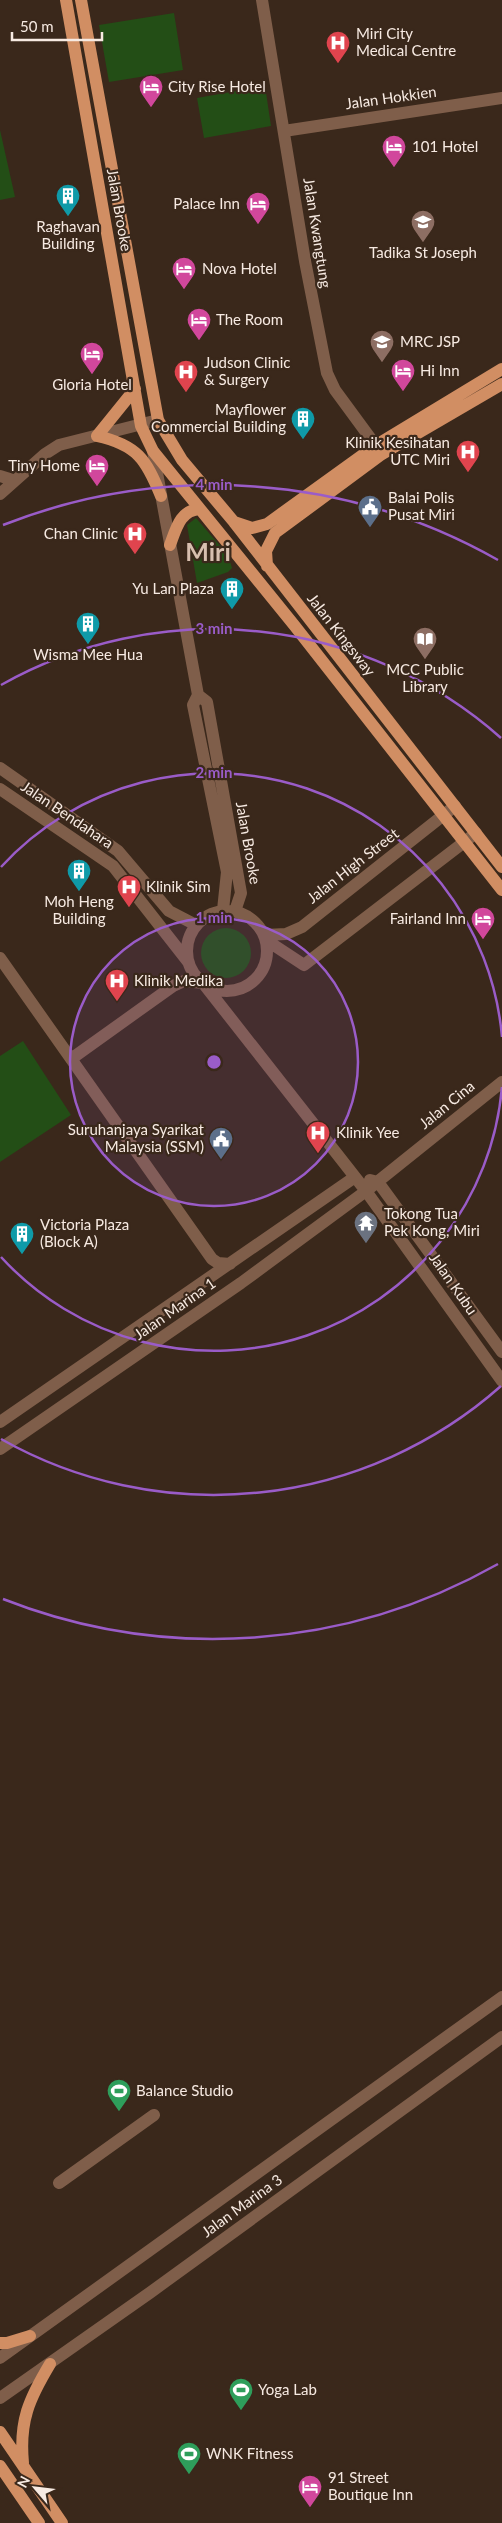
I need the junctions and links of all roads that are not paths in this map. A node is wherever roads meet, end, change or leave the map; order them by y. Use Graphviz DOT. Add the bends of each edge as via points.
graph roads {
  1 [pos="66,0"];
  2 [pos="81,0"];
  3 [pos="262,0"];
  4 [pos="502,98"];
  5 [pos="284,131"];
  6 [pos="502,369"];
  7 [pos="502,384"];
  8 [pos="135,389"];
  9 [pos="158,420"];
  10 [pos="141,426"];
  11 [pos="97,436"];
  12 [pos="378,450"];
  13 [pos="153,452"];
  14 [pos="0,476"];
  15 [pos="13,480"];
  16 [pos="0,494"];
  17 [pos="161,496"];
  18 [pos="200,509"];
  19 [pos="234,522"];
  20 [pos="170,545"];
  21 [pos="267,566"];
  22 [pos="0,768"];
  23 [pos="0,789"];
  24 [pos="455,806"];
  25 [pos="444,814"];
  26 [pos="476,833"];
  27 [pos="464,841"];
  28 [pos="502,867"];
  29 [pos="502,890"];
  30 [pos="229,910"];
  31 [pos="196,925"];
  32 [pos="265,937"];
  33 [pos="0,958"];
  34 [pos="189,963"];
  35 [pos="203,983"];
  36 [pos="71,1059"];
  37 [pos="502,1082"];
  38 [pos="355,1177"];
  39 [pos="378,1182"];
  40 [pos="366,1191"];
  41 [pos="230,1264"];
  42 [pos="502,1352"];
  43 [pos="502,1381"];
  44 [pos="0,1422"];
  45 [pos="0,1449"];
  46 [pos="502,1998"];
  47 [pos="502,2037"];
  48 [pos="154,2115"];
  49 [pos="59,2183"];
  50 [pos="30,2336"];
  51 [pos="0,2343"];
  52 [pos="0,2358"];
  53 [pos="50,2364"];
  54 [pos="0,2398"];
  55 [pos="0,2432"];
  56 [pos="24,2465"];
  57 [pos="0,2466"];
  58 [pos="39,2523"];
  59 [pos="62,2523"];
  1 -- 8 [label="main road, Jalan Brooke"];
  2 -- 9 [label="main road, Jalan Brooke"];
  3 -- 5 [label="street, Jalan Kwangtung"];
  4 -- 5 [label="street, Jalan Hokkien"];
  5 -- 12 [label="street, Jalan Kwangtung" via="311,296 328,373 335,390"];
  6 -- 12 [label="main road"];
  7 -- 12 [label="main road"];
  8 -- 10 [label="main road, Jalan Brooke"];
  8 -- 11 [label="main road"];
  9 -- 10 [label="street"];
  9 -- 13 [label="main road"];
  9 -- 19 [label="main road, Jalan Kingsway" via="182,460"];
  10 -- 11 [label="street"];
  10 -- 13 [label="main road, Jalan Brooke"];
  11 -- 15 [label="street" via="59,445"];
  11 -- 17 [label="main road" via="119,441 137,453"];
  12 -- 19 [label="main road" via="267,524 252,528"];
  12 -- 21 [label="main road" via="275,533 266,551"];
  13 -- 17 [label="street, Jalan Brooke"];
  13 -- 18 [label="main road, Jalan Kingsway"];
  14 -- 15 [label="street"];
  15 -- 16 [label="street"];
  17 -- 20 [label="street, Jalan Brooke"];
  18 -- 20 [label="main road" via="192,509 181,518"];
  18 -- 25 [label="main road, Jalan Kingsway"];
  19 -- 21 [label="main road, Jalan Kingsway"];
  20 -- 30 [label="street, Jalan Brooke" via="198,695 207,702 241,893"];
  21 -- 24 [label="main road, Jalan Kingsway"];
  22 -- 31 [label="street, Jalan Bendahara" via="118,851 170,911"];
  23 -- 34 [label="street, Jalan Bendahara" via="113,866"];
  24 -- 25 [label="street, Jalan High Street"];
  24 -- 26 [label="main road, Jalan Kingsway"];
  25 -- 27 [label="main road, Jalan Kingsway"];
  25 -- 32 [label="street, Jalan High Street" via="302,927 286,934"];
  26 -- 27 [label="street"];
  26 -- 28 [label="main road, Jalan Kingsway"];
  27 -- 29 [label="main road, Jalan Kingsway"];
  27 -- 32 [label="street" via="304,965"];
  30 -- 31 [label="street" via="213,913"];
  30 -- 32 [label="street" via="253,919"];
  31 -- 34 [label="street" via="189,937"];
  32 -- 35 [label="street" via="265,965 253,982 235,991"];
  33 -- 36 [label="street"];
  34 -- 35 [label="street"];
  35 -- 36 [label="street" via="184,981 173,986"];
  35 -- 38 [label="street"];
  36 -- 41 [label="street" via="212,1259"];
  37 -- 39 [label="street, Jalan Cina"];
  38 -- 39 [label="street"];
  38 -- 40 [label="street, Jalan Kubu"];
  38 -- 41 [label="street, Jalan Marina 1"];
  39 -- 40 [label="street, Jalan Cina"];
  39 -- 42 [label="street, Jalan Kubu"];
  40 -- 43 [label="street, Jalan Kubu"];
  40 -- 45 [label="street, Jalan Marina 1" via="241,1283"];
  41 -- 44 [label="street, Jalan Marina 1"];
  46 -- 50 [label="street, Jalan Marina 3"];
  47 -- 53 [label="street, Jalan Marina 3"];
  48 -- 49 [label="street"];
  50 -- 51 [label="main road" via="7,2344"];
  50 -- 52 [label="street, Jalan Marina 3"];
  53 -- 54 [label="street, Jalan Marina 3"];
  53 -- 56 [label="main road" via="24,2414"];
  55 -- 56 [label="main road"];
  56 -- 59 [label="main road"];
  57 -- 58 [label="main road"];
}
